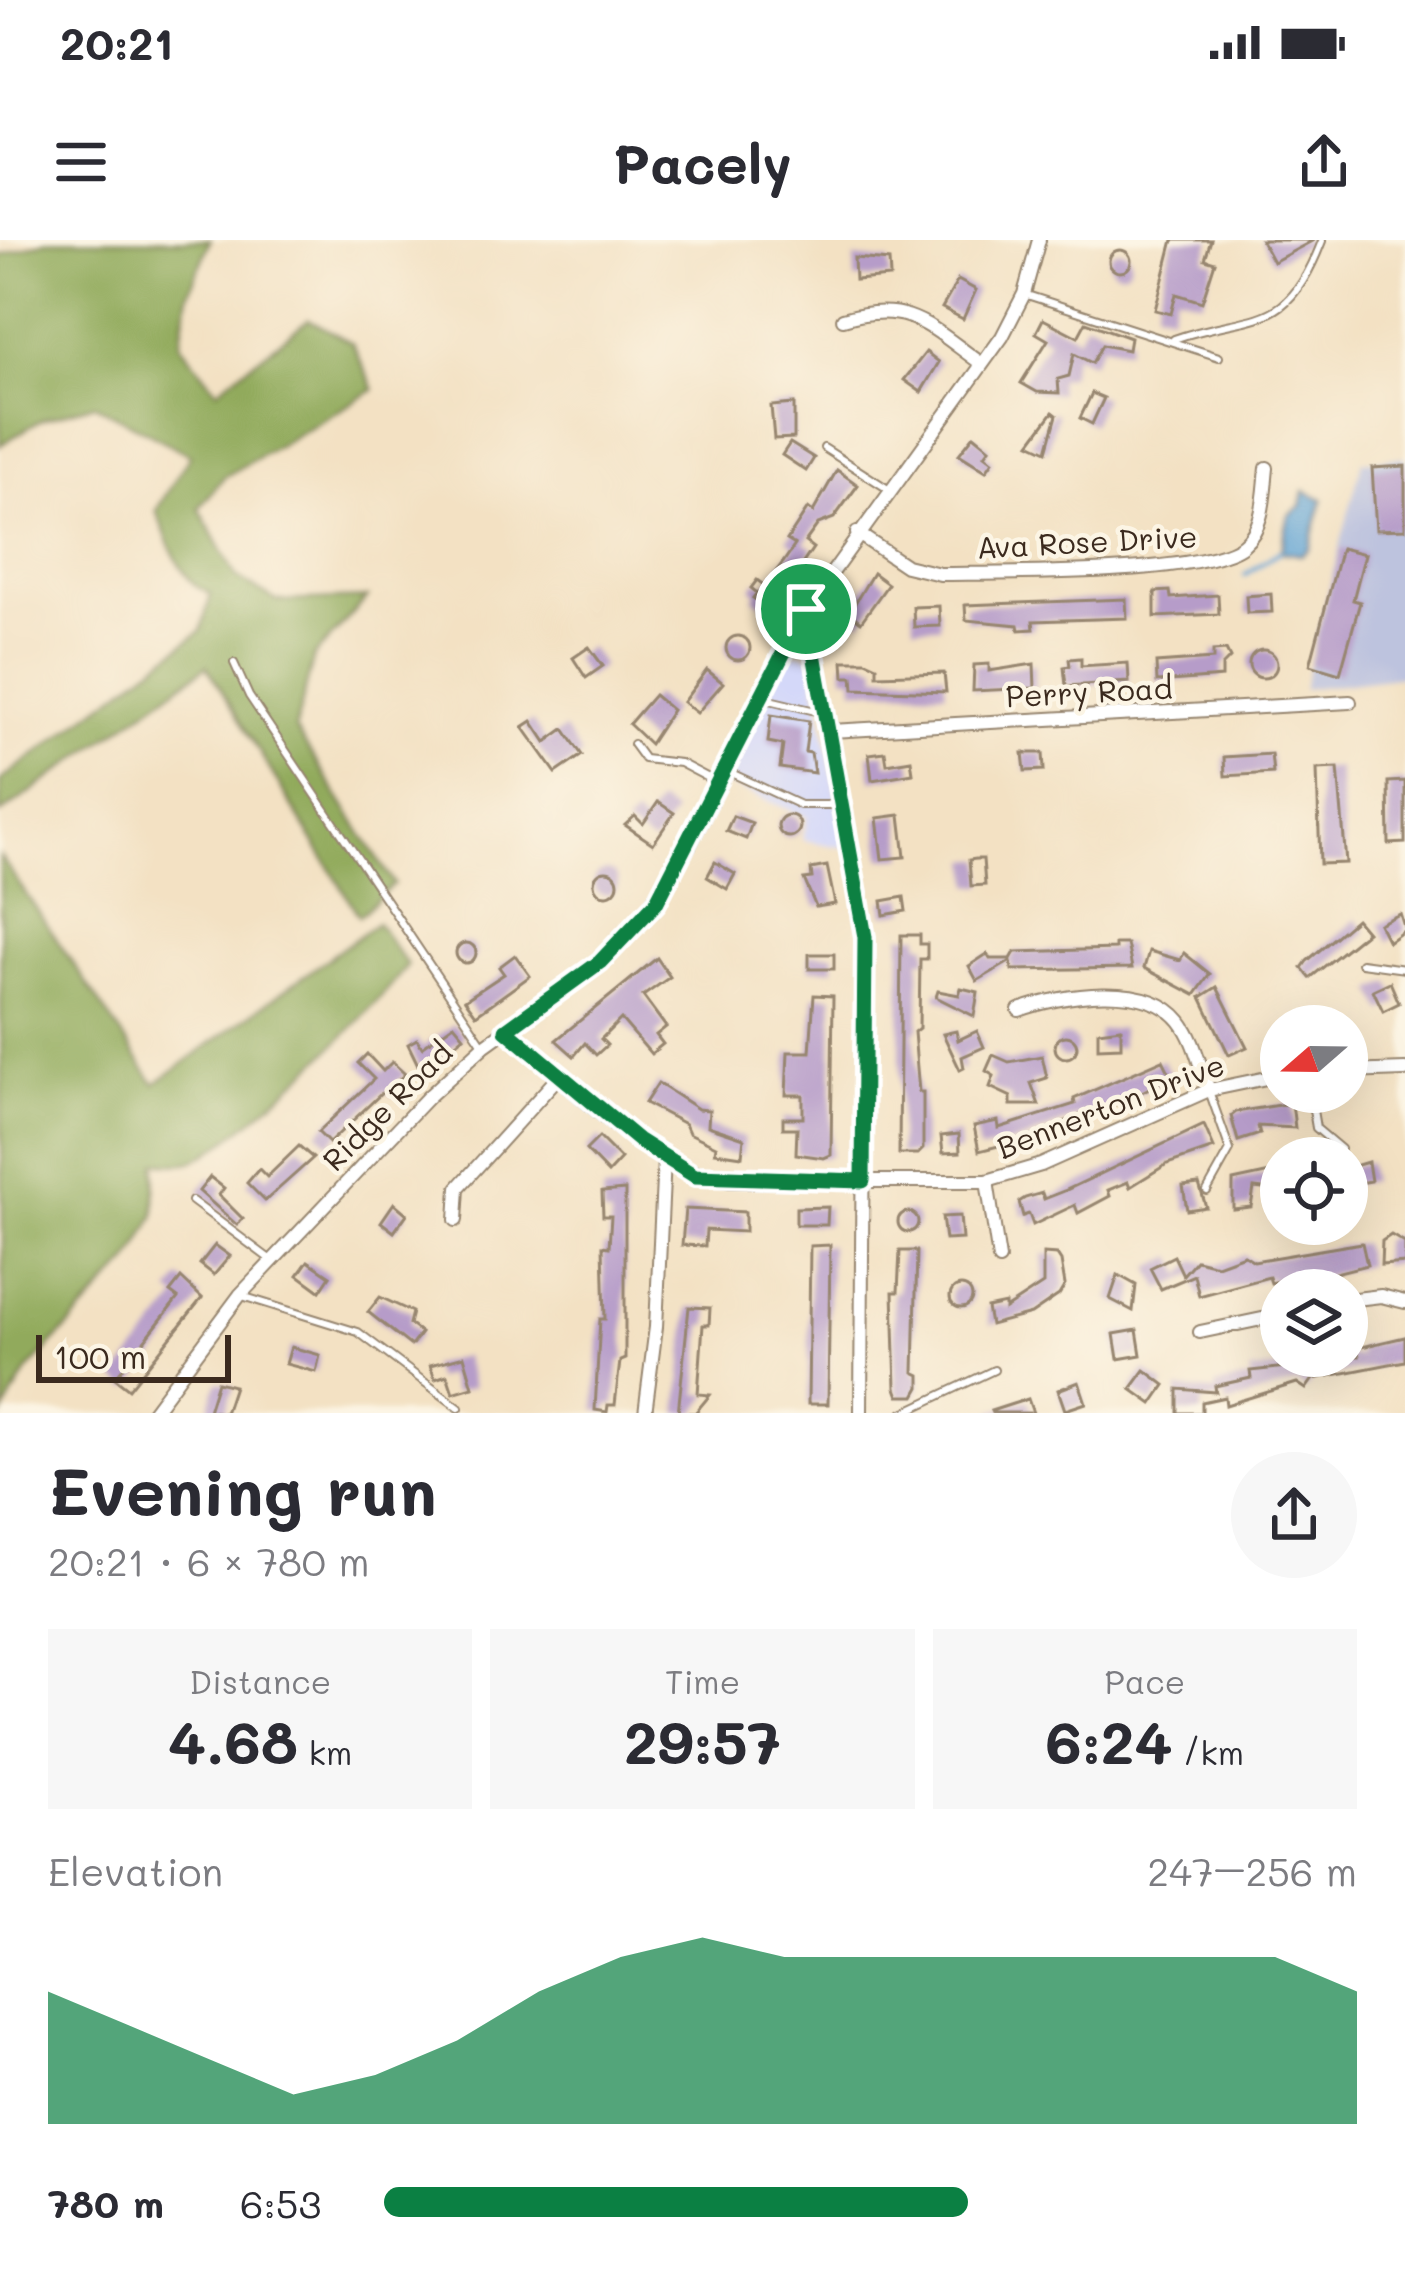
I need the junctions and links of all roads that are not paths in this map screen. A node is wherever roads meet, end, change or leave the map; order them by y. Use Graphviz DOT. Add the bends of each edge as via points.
graph roads {
  1 [pos="1039,240"];
  2 [pos="1322,242"];
  3 [pos="1024,294"];
  4 [pos="842,319"];
  5 [pos="1171,340"];
  6 [pos="1219,357"];
  7 [pos="982,364"];
  8 [pos="824,448"];
  9 [pos="1267,468"];
  10 [pos="888,490"];
  11 [pos="857,533"];
  12 [pos="806,609"];
  13 [pos="234,663"];
  14 [pos="759,697"];
  15 [pos="1350,702"];
  16 [pos="827,714"];
  17 [pos="831,731"];
  18 [pos="633,744"];
  19 [pos="721,777"];
  20 [pos="844,805"];
  21 [pos="1361,963"];
  22 [pos="1405,969"];
  23 [pos="1019,1010"];
  24 [pos="506,1030"];
  25 [pos="484,1046"];
  26 [pos="1405,1070"];
  27 [pos="1368,1071"];
  28 [pos="560,1076"];
  29 [pos="1260,1079"];
  30 [pos="1208,1090"];
  31 [pos="664,1158"];
  32 [pos="863,1181"];
  33 [pos="987,1181"];
  34 [pos="1207,1191"];
  35 [pos="192,1201"];
  36 [pos="456,1220"];
  37 [pos="999,1258"];
  38 [pos="271,1260"];
  39 [pos="240,1295"];
  40 [pos="1368,1298"];
  41 [pos="1405,1302"];
  42 [pos="1260,1319"];
  43 [pos="1200,1332"];
  44 [pos="994,1370"];
  45 [pos="459,1408"];
  46 [pos="152,1413"];
  47 [pos="645,1413"];
  48 [pos="862,1413"];
  49 [pos="904,1413"];
  1 -- 3 [label="street, Ridge Road"];
  2 -- 5 [label="lane" via="1293,300 1263,319"];
  3 -- 5 [label="lane"];
  3 -- 7 [label="street, Ridge Road"];
  4 -- 7 [label="street" via="903,311"];
  5 -- 6 [label="lane"];
  7 -- 10 [label="street, Ridge Road"];
  8 -- 10 [label="lane"];
  9 -- 11 [label="street, Ava Rose Drive" via="1256,529 1245,544 1203,562 940,574 906,566"];
  10 -- 11 [label="street, Ridge Road"];
  11 -- 12 [label="street, Ridge Road"];
  12 -- 14 [label="street, Ridge Road"];
  12 -- 16 [label="street"];
  13 -- 25 [label="lane"];
  14 -- 16 [label="lane"];
  14 -- 19 [label="street, Ridge Road"];
  15 -- 17 [label="street, Perry Road"];
  16 -- 17 [label="street"];
  17 -- 20 [label="street"];
  18 -- 19 [label="lane" via="644,759"];
  19 -- 20 [label="lane" via="800,805"];
  19 -- 24 [label="street, Ridge Road" via="674,874 639,923"];
  20 -- 32 [label="street" via="865,937"];
  21 -- 22 [label="lane"];
  23 -- 30 [label="street" via="1060,1000 1151,1000 1180,1021"];
  24 -- 25 [label="street, Ridge Road"];
  24 -- 28 [label="street, Bennerton Drive"];
  25 -- 38 [label="street, Ridge Road"];
  26 -- 27 [label="street"];
  28 -- 31 [label="street, Bennerton Drive"];
  28 -- 36 [label="street" via="458,1188"];
  29 -- 30 [label="street, Bennerton Drive"];
  30 -- 33 [label="street, Bennerton Drive"];
  30 -- 34 [label="lane" via="1230,1150"];
  31 -- 32 [label="street, Bennerton Drive" via="709,1178"];
  31 -- 47 [label="street"];
  32 -- 33 [label="street, Bennerton Drive"];
  32 -- 48 [label="street"];
  33 -- 37 [label="street"];
  35 -- 38 [label="lane"];
  38 -- 39 [label="street, Ridge Road"];
  39 -- 45 [label="lane" via="358,1332"];
  39 -- 46 [label="street, Ridge Road"];
  40 -- 41 [label="street"];
  42 -- 43 [label="street"];
  44 -- 49 [label="lane"];
}
